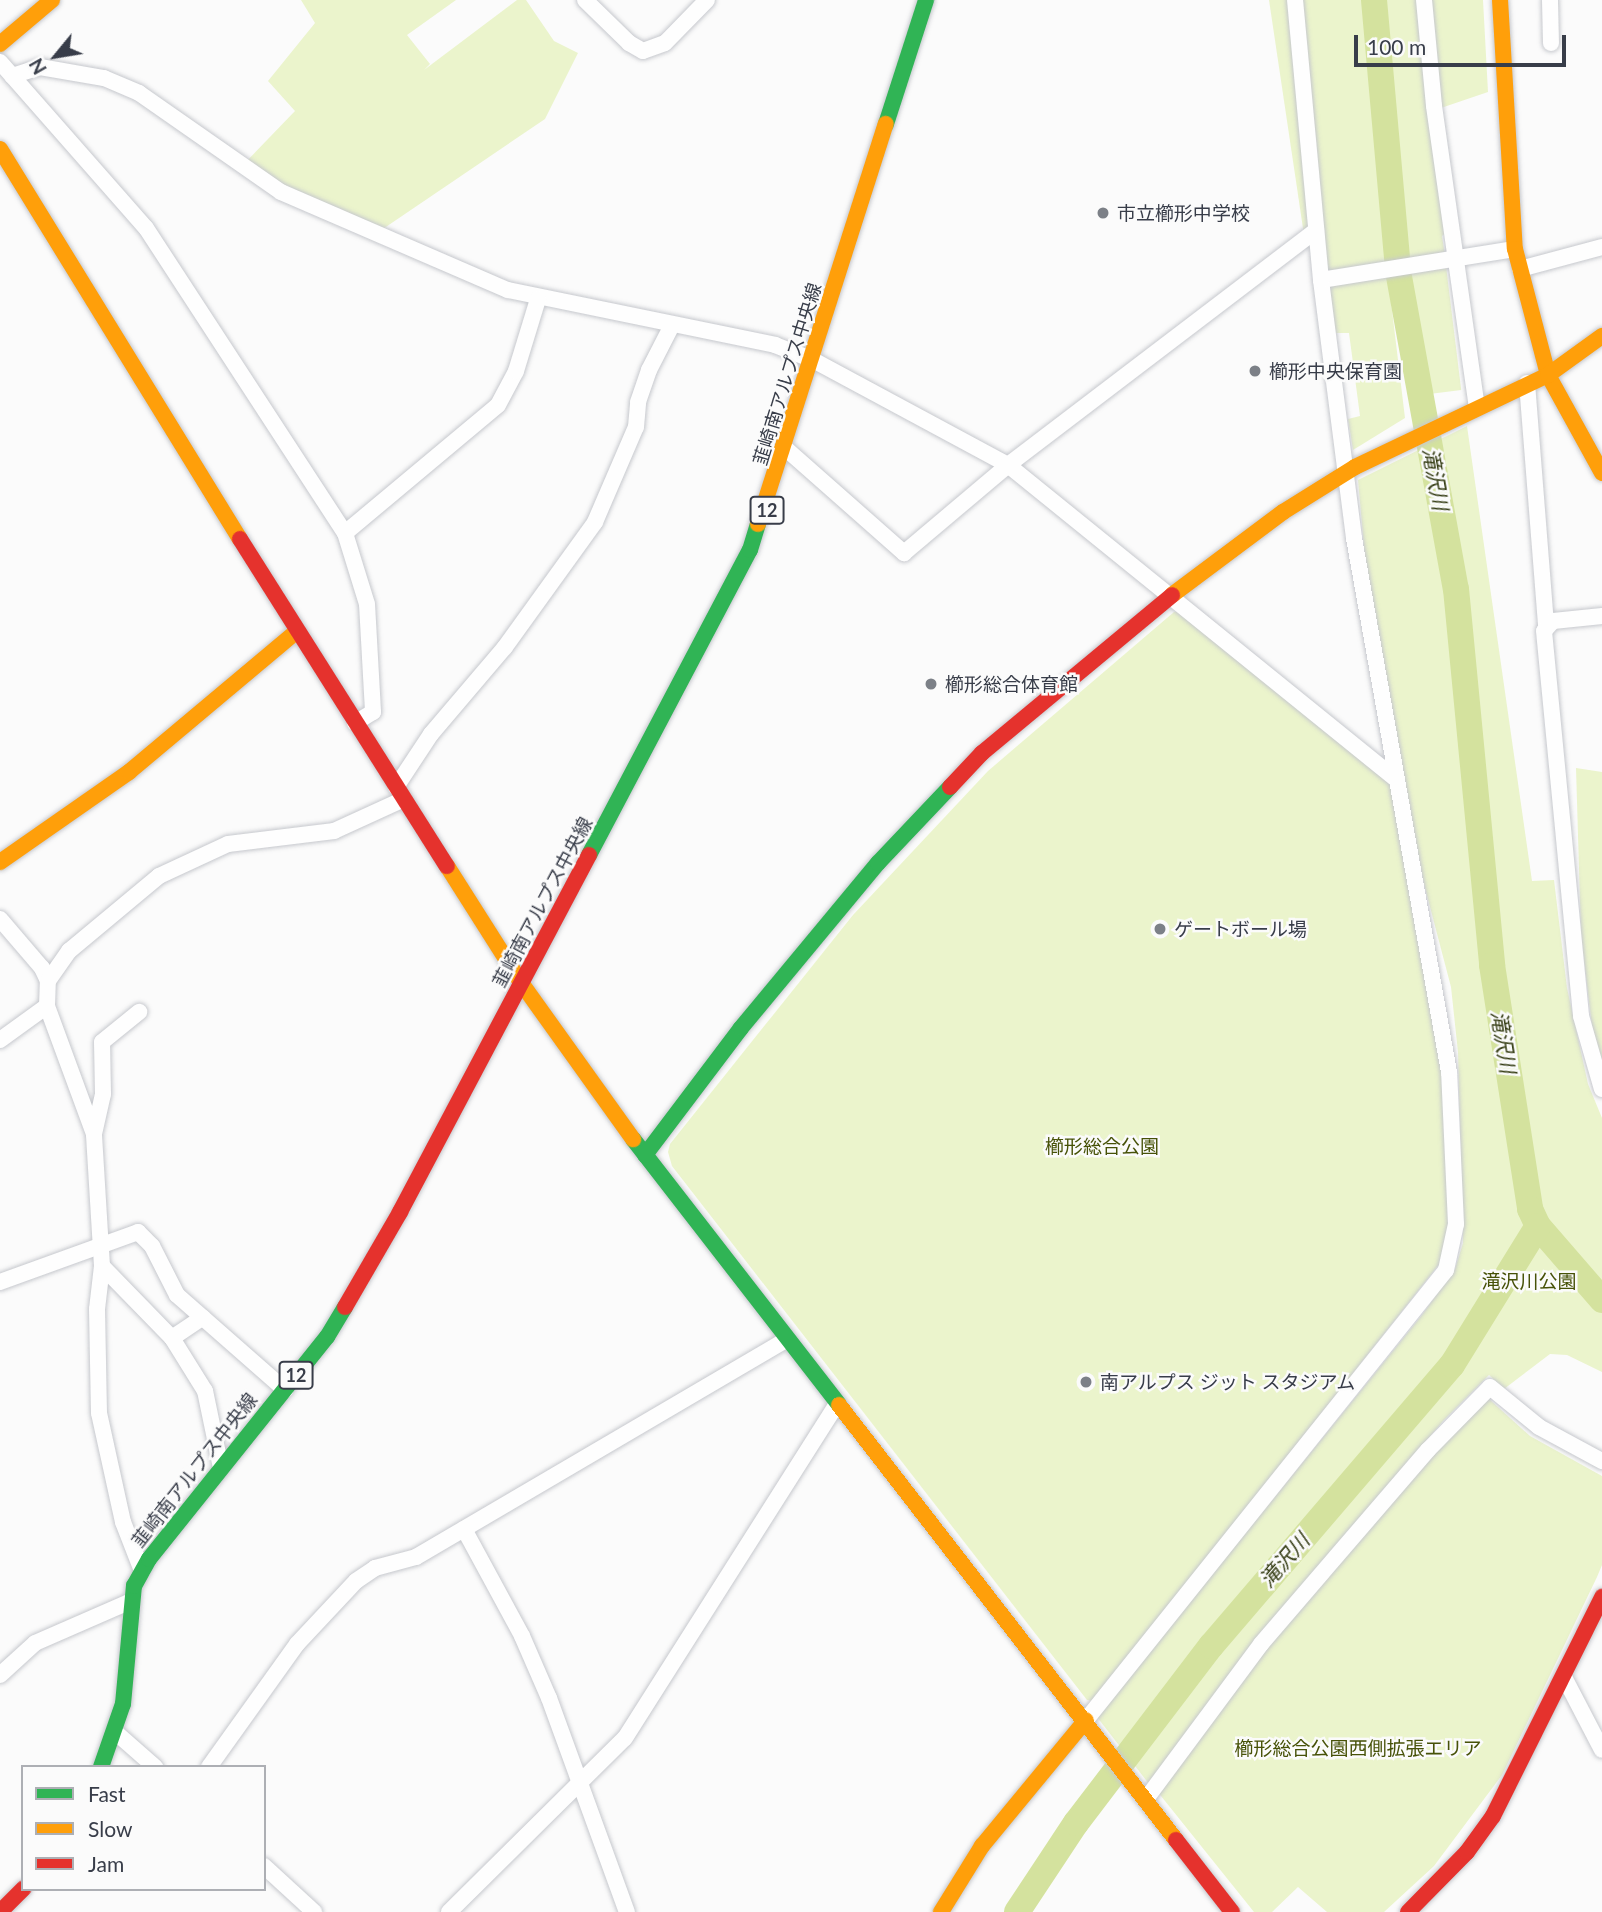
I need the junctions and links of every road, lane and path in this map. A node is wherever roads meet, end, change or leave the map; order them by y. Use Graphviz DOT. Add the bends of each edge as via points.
graph roads {
  1 [pos="52,0"];
  2 [pos="585,0"];
  3 [pos="707,0"];
  4 [pos="926,0"];
  5 [pos="1295,0"];
  6 [pos="1424,0"];
  7 [pos="1500,0"];
  8 [pos="1550,0"];
  9 [pos="1551,43"];
  10 [pos="0,44"];
  11 [pos="0,62"];
  12 [pos="12,75"];
  13 [pos="0,149"];
  14 [pos="1317,230"];
  15 [pos="1602,247"];
  16 [pos="1515,249"];
  17 [pos="1450,262"];
  18 [pos="1520,269"];
  19 [pos="1321,280"];
  20 [pos="538,299"];
  21 [pos="671,327"];
  22 [pos="1602,336"];
  23 [pos="813,360"];
  24 [pos="1548,374"];
  25 [pos="1527,383"];
  26 [pos="1472,410"];
  27 [pos="785,447"];
  28 [pos="1008,465"];
  29 [pos="1351,470"];
  30 [pos="1602,473"];
  31 [pos="345,533"];
  32 [pos="1171,596"];
  33 [pos="1602,616"];
  34 [pos="1546,624"];
  35 [pos="297,631"];
  36 [pos="355,723"];
  37 [pos="1394,778"];
  38 [pos="400,793"];
  39 [pos="0,862"];
  40 [pos="0,919"];
  41 [pos="48,981"];
  42 [pos="522,984"];
  43 [pos="47,1006"];
  44 [pos="139,1012"];
  45 [pos="0,1040"];
  46 [pos="1602,1089"];
  47 [pos="94,1133"];
  48 [pos="645,1155"];
  49 [pos="102,1246"];
  50 [pos="102,1266"];
  51 [pos="0,1282"];
  52 [pos="202,1317"];
  53 [pos="172,1338"];
  54 [pos="787,1339"];
  55 [pos="285,1390"];
  56 [pos="837,1404"];
  57 [pos="1602,1461"];
  58 [pos="221,1468"];
  59 [pos="464,1529"];
  60 [pos="142,1571"];
  61 [pos="1602,1597"];
  62 [pos="131,1601"];
  63 [pos="0,1675"];
  64 [pos="1564,1677"];
  65 [pos="1089,1724"];
  66 [pos="114,1731"];
  67 [pos="1602,1750"];
  68 [pos="102,1765"];
  69 [pos="153,1765"];
  70 [pos="210,1765"];
  71 [pos="579,1783"];
  72 [pos="1144,1797"];
  73 [pos="266,1868"];
  74 [pos="21,1891"];
  75 [pos="0,1912"];
  76 [pos="312,1912"];
  77 [pos="449,1912"];
  78 [pos="627,1912"];
  79 [pos="941,1912"];
  80 [pos="1232,1912"];
  81 [pos="1408,1912"];
  1 -- 10 [label="street"];
  2 -- 3 [label="street" via="643,51 665,44"];
  4 -- 23 [label="street, 韮崎南アルプス中央線 / 12"];
  5 -- 14 [label="street"];
  6 -- 17 [label="street"];
  7 -- 16 [label="street"];
  8 -- 9 [label="street"];
  11 -- 12 [label="street"];
  12 -- 20 [label="street" via="40,67 104,78 139,93 281,192"];
  12 -- 31 [label="street" via="146,228"];
  13 -- 35 [label="street"];
  14 -- 19 [label="street"];
  14 -- 28 [label="street"];
  15 -- 18 [label="street"];
  16 -- 17 [label="street"];
  16 -- 18 [label="street"];
  17 -- 19 [label="street"];
  17 -- 26 [label="street"];
  18 -- 24 [label="street"];
  19 -- 29 [label="street"];
  20 -- 21 [label="street"];
  20 -- 31 [label="street" via="516,371 498,405"];
  21 -- 23 [label="street" via="775,345"];
  21 -- 38 [label="street" via="649,370 638,402 636,427 595,522 505,647 431,734"];
  22 -- 24 [label="street"];
  23 -- 27 [label="street, 韮崎南アルプス中央線 / 12"];
  23 -- 28 [label="street"];
  24 -- 25 [label="street"];
  24 -- 30 [label="street"];
  25 -- 26 [label="street"];
  25 -- 34 [label="street"];
  26 -- 29 [label="street"];
  27 -- 28 [label="street" via="904,553"];
  27 -- 42 [label="street, 韮崎南アルプス中央線 / 12" via="750,550"];
  28 -- 32 [label="street"];
  29 -- 32 [label="street" via="1231,549"];
  29 -- 37 [label="street"];
  31 -- 36 [label="street" via="367,604 373,712"];
  32 -- 37 [label="street"];
  32 -- 48 [label="street" via="982,753 897,842 741,1028"];
  33 -- 34 [label="street"];
  34 -- 46 [label="street" via="1581,1016"];
  35 -- 36 [label="street"];
  35 -- 39 [label="street" via="130,772"];
  36 -- 38 [label="street"];
  37 -- 65 [label="street" via="1449,1072 1458,1205 1446,1270"];
  38 -- 41 [label="street" via="334,831 228,844 159,876 69,951"];
  38 -- 42 [label="street"];
  40 -- 41 [label="street"];
  41 -- 43 [label="street"];
  42 -- 48 [label="street"];
  42 -- 55 [label="street, 韮崎南アルプス中央線 / 12" via="341,1313"];
  43 -- 45 [label="street"];
  43 -- 47 [label="street"];
  44 -- 47 [label="street" via="102,1042 103,1094"];
  47 -- 49 [label="street"];
  48 -- 54 [label="street"];
  49 -- 50 [label="street"];
  49 -- 51 [label="street"];
  49 -- 52 [label="street" via="138,1232 152,1246 177,1295"];
  50 -- 53 [label="street"];
  50 -- 60 [label="street" via="97,1309 99,1413 123,1522"];
  52 -- 53 [label="street"];
  52 -- 55 [label="street"];
  53 -- 58 [label="street" via="205,1391"];
  54 -- 56 [label="street"];
  54 -- 59 [label="street" via="533,1484"];
  55 -- 58 [label="street, 韮崎南アルプス中央線 / 12"];
  56 -- 65 [label="street"];
  56 -- 71 [label="street" via="651,1700 625,1738"];
  57 -- 72 [label="street" via="1539,1427 1490,1387 1428,1450 1261,1644"];
  58 -- 60 [label="street, 韮崎南アルプス中央線 / 12"];
  59 -- 70 [label="street" via="416,1557 375,1568 336,1599 297,1644"];
  59 -- 71 [label="street" via="522,1636"];
  60 -- 62 [label="street, 韮崎南アルプス中央線 / 12"];
  61 -- 64 [label="street"];
  62 -- 63 [label="street" via="35,1643"];
  62 -- 66 [label="street, 韮崎南アルプス中央線 / 12" via="126,1687"];
  64 -- 67 [label="street"];
  64 -- 81 [label="street" via="1493,1816 1467,1852"];
  65 -- 72 [label="street"];
  65 -- 79 [label="street" via="982,1846"];
  66 -- 68 [label="street, 韮崎南アルプス中央線 / 12"];
  66 -- 69 [label="street"];
  71 -- 77 [label="street" via="463,1893"];
  71 -- 78 [label="street"];
  72 -- 80 [label="street"];
  73 -- 76 [label="street"];
  74 -- 75 [label="street"];
}
